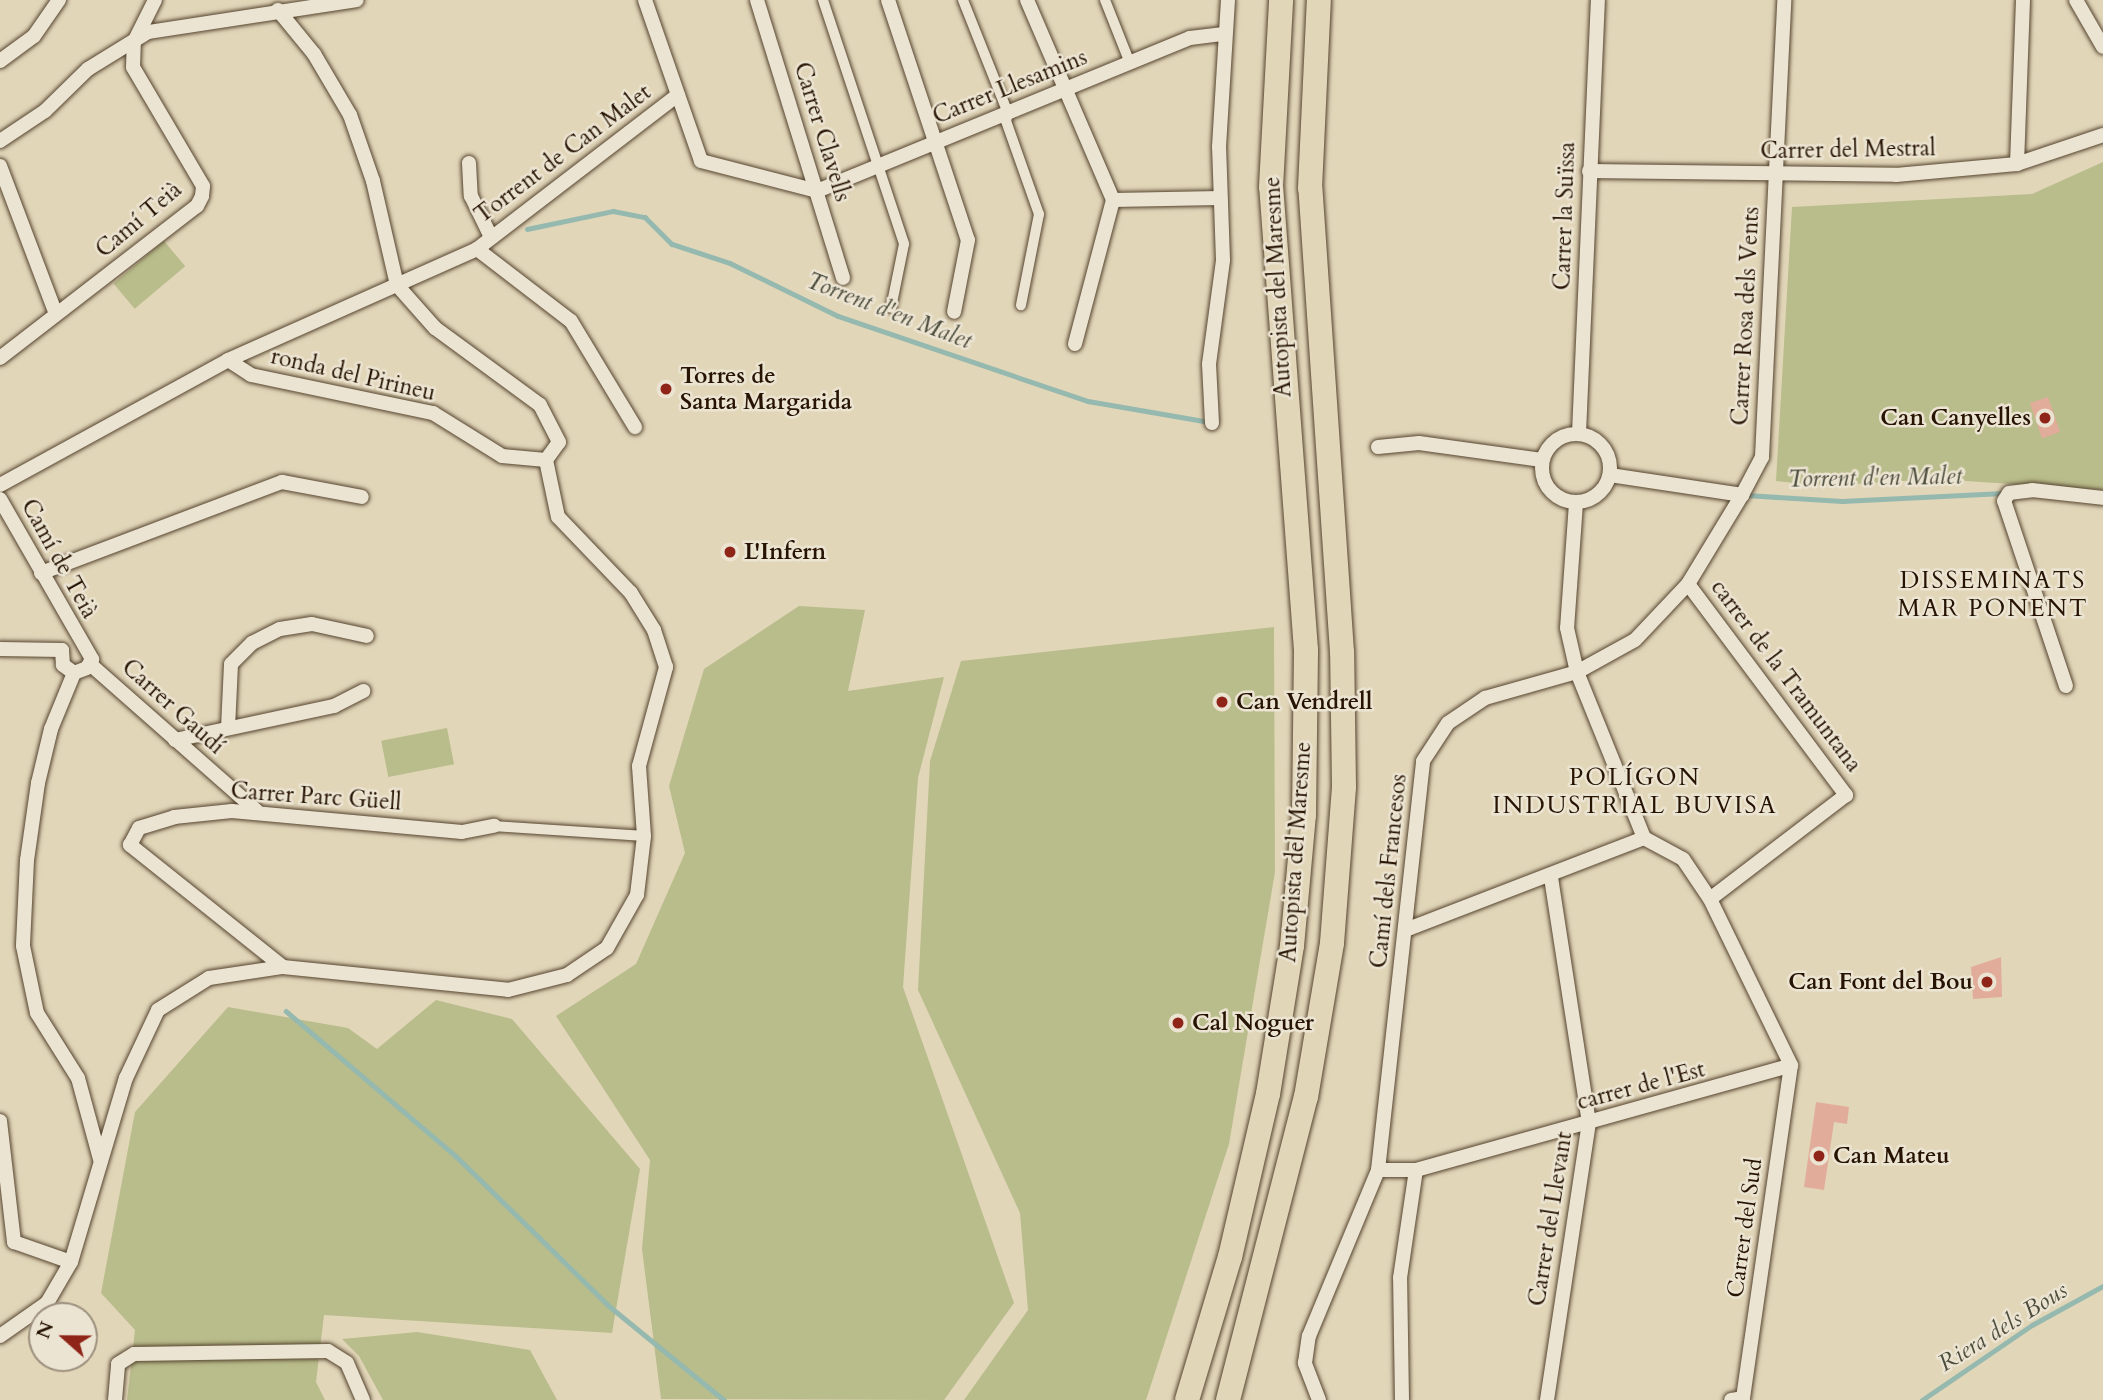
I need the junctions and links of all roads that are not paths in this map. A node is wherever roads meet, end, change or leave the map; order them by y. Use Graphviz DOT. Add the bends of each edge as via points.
graph roads {
  1 [pos="60,0"];
  2 [pos="155,0"];
  3 [pos="357,0"];
  4 [pos="645,0"];
  5 [pos="757,0"];
  6 [pos="823,0"];
  7 [pos="888,0"];
  8 [pos="963,0"];
  9 [pos="1027,0"];
  10 [pos="1105,0"];
  11 [pos="1228,0"];
  12 [pos="1281,0"];
  13 [pos="1319,0"];
  14 [pos="1598,0"];
  15 [pos="1784,0"];
  16 [pos="2023,0"];
  17 [pos="2076,0"];
  18 [pos="278,10"];
  19 [pos="1224,34"];
  20 [pos="134,42"];
  21 [pos="2103,47"];
  22 [pos="0,61"];
  23 [pos="1130,63"];
  24 [pos="1064,90"];
  25 [pos="678,95"];
  26 [pos="1008,113"];
  27 [pos="2103,135"];
  28 [pos="0,141"];
  29 [pos="938,141"];
  30 [pos="469,163"];
  31 [pos="2017,164"];
  32 [pos="881,165"];
  33 [pos="0,166"];
  34 [pos="1589,171"];
  35 [pos="1775,176"];
  36 [pos="817,191"];
  37 [pos="1220,198"];
  38 [pos="1113,200"];
  39 [pos="491,237"];
  40 [pos="477,249"];
  41 [pos="843,278"];
  42 [pos="397,285"];
  43 [pos="1021,304"];
  44 [pos="891,308"];
  45 [pos="954,312"];
  46 [pos="56,314"];
  47 [pos="1075,344"];
  48 [pos="0,358"];
  49 [pos="228,360"];
  50 [pos="1212,423"];
  51 [pos="635,427"];
  52 [pos="1579,433"];
  53 [pos="1378,447"];
  54 [pos="546,460"];
  55 [pos="1542,460"];
  56 [pos="1610,475"];
  57 [pos="0,485"];
  58 [pos="1742,495"];
  59 [pos="362,497"];
  60 [pos="2103,498"];
  61 [pos="0,499"];
  62 [pos="1576,503"];
  63 [pos="41,573"];
  64 [pos="1688,584"];
  65 [pos="367,636"];
  66 [pos="0,649"];
  67 [pos="90,664"];
  68 [pos="1577,672"];
  69 [pos="74,673"];
  70 [pos="2066,686"];
  71 [pos="363,691"];
  72 [pos="228,728"];
  73 [pos="176,740"];
  74 [pos="257,811"];
  75 [pos="494,826"];
  76 [pos="644,836"];
  77 [pos="1644,838"];
  78 [pos="1551,878"];
  79 [pos="1710,899"];
  80 [pos="1408,929"];
  81 [pos="283,967"];
  82 [pos="1791,1065"];
  83 [pos="0,1121"];
  84 [pos="1589,1123"];
  85 [pos="101,1163"];
  86 [pos="1378,1170"];
  87 [pos="1416,1170"];
  88 [pos="72,1256"];
  89 [pos="0,1336"];
  90 [pos="1737,1399"];
  91 [pos="115,1400"];
  92 [pos="363,1400"];
  93 [pos="1187,1400"];
  94 [pos="1228,1400"];
  95 [pos="1319,1400"];
  96 [pos="1402,1400"];
  97 [pos="1547,1400"];
  1 -- 22 [label="street" via="34,36"];
  2 -- 20 [label="street"];
  3 -- 18 [label="street"];
  4 -- 25 [label="street"];
  5 -- 36 [label="street, Carrer Clavells"];
  6 -- 32 [label="street"];
  7 -- 29 [label="street"];
  8 -- 26 [label="street"];
  9 -- 24 [label="street"];
  10 -- 23 [label="street"];
  11 -- 19 [label="street"];
  12 -- 93 [label="highway, Autopista del Maresme" via="1271,187 1306,650 1304,815 1292,946 1268,1094 1230,1257"];
  13 -- 94 [label="highway, Autopista del Maresme" via="1310,188 1342,652 1344,786 1332,943 1306,1097"];
  14 -- 34 [label="street, Carrer la Suïssa"];
  15 -- 35 [label="street, Carrer Rosa dels Vents"];
  16 -- 31 [label="street"];
  17 -- 21 [label="street"];
  18 -- 20 [label="street" via="166,26"];
  18 -- 42 [label="street" via="314,54 350,115 373,181"];
  19 -- 23 [label="street, Carrer Llesamins" via="1191,38"];
  19 -- 37 [label="street"];
  20 -- 28 [label="street" via="88,69 45,111"];
  20 -- 46 [label="street, Camí Teià" via="134,67 203,186 202,195 197,206"];
  23 -- 24 [label="street, Carrer Llesamins"];
  24 -- 26 [label="street, Carrer Llesamins"];
  24 -- 38 [label="street"];
  25 -- 36 [label="street" via="701,161"];
  25 -- 39 [label="street, Torrent de Can Malet"];
  26 -- 29 [label="street, Carrer Llesamins"];
  26 -- 43 [label="street" via="1006,121 1039,214"];
  27 -- 31 [label="street, Carrer del Mestral"];
  29 -- 32 [label="street, Carrer Llesamins"];
  29 -- 45 [label="street" via="968,240"];
  30 -- 39 [label="street" via="471,196"];
  31 -- 35 [label="street, Carrer del Mestral" via="1896,175"];
  32 -- 36 [label="street, Carrer Llesamins"];
  32 -- 44 [label="street" via="904,244"];
  33 -- 46 [label="street"];
  34 -- 35 [label="street, Carrer del Mestral"];
  34 -- 52 [label="street, Carrer la Suïssa"];
  35 -- 58 [label="street, Carrer Rosa dels Vents" via="1762,457"];
  36 -- 41 [label="street, Carrer Clavells"];
  37 -- 38 [label="street"];
  37 -- 50 [label="street" via="1223,260 1209,364"];
  38 -- 47 [label="street"];
  39 -- 40 [label="street, Torrent de Can Malet"];
  40 -- 42 [label="street, ronda del Pirineu"];
  40 -- 51 [label="street" via="571,321"];
  42 -- 49 [label="street, ronda del Pirineu"];
  42 -- 54 [label="street" via="435,328 540,405 559,442"];
  46 -- 48 [label="street, Camí Teià"];
  49 -- 54 [label="street, ronda del Pirineu" via="251,376 433,413 502,456"];
  49 -- 57 [label="street, ronda del Pirineu"];
  52 -- 55 [label="street" via="1556,440"];
  52 -- 56 [label="street" via="1607,452"];
  53 -- 55 [label="street" via="1433,444"];
  54 -- 76 [label="street" via="558,517 631,593 654,630 666,667 639,766"];
  55 -- 62 [label="street" via="1549,489"];
  56 -- 58 [label="street"];
  56 -- 62 [label="street" via="1598,495"];
  58 -- 64 [label="street, Camí dels Francesos"];
  59 -- 63 [label="street" via="282,482"];
  60 -- 70 [label="street" via="2032,490 2009,493 2004,501"];
  61 -- 63 [label="street, Camí de Teià"];
  62 -- 68 [label="street" via="1567,628"];
  63 -- 67 [label="street, Camí de Teià" via="78,641 90,649"];
  64 -- 68 [label="street, Camí dels Francesos" via="1635,640"];
  64 -- 79 [label="street, carrer de la Tramuntana" via="1846,795"];
  65 -- 72 [label="street" via="312,624 279,629 252,643 231,664"];
  66 -- 69 [label="street" via="62,650 63,666"];
  67 -- 69 [label="street"];
  67 -- 73 [label="street, Carrer Gaudí"];
  68 -- 77 [label="street"];
  68 -- 80 [label="street, Camí dels Francesos" via="1485,698 1448,723 1423,761"];
  69 -- 85 [label="street" via="51,729 38,783 27,860 23,946 37,1013 78,1078"];
  71 -- 72 [label="street" via="334,706"];
  72 -- 73 [label="street"];
  73 -- 74 [label="street, Carrer Gaudí"];
  74 -- 75 [label="street, Carrer Parc Güell" via="462,832"];
  74 -- 81 [label="street, Carrer Parc Güell" via="174,817 139,828 130,845"];
  75 -- 76 [label="street"];
  76 -- 81 [label="street" via="637,895 607,948 567,975 508,990"];
  77 -- 78 [label="street"];
  77 -- 79 [label="street" via="1683,859"];
  78 -- 80 [label="street"];
  78 -- 84 [label="street, Carrer del Llevant"];
  79 -- 82 [label="street"];
  80 -- 86 [label="street, Camí dels Francesos"];
  81 -- 85 [label="street" via="209,978 158,1010 125,1078"];
  82 -- 84 [label="street, carrer de l'Est"];
  82 -- 90 [label="street, Carrer del Sud"];
  83 -- 88 [label="street" via="14,1242"];
  84 -- 87 [label="street, carrer de l'Est"];
  84 -- 97 [label="street, Carrer del Llevant"];
  85 -- 88 [label="street"];
  86 -- 87 [label="street, carrer de l'Est"];
  86 -- 95 [label="street, Camí dels Francesos" via="1309,1336 1305,1363"];
  87 -- 96 [label="street" via="1400,1278"];
  88 -- 89 [label="street" via="47,1303"];
  91 -- 92 [label="street" via="118,1364 134,1354 328,1351 347,1363"];
}
